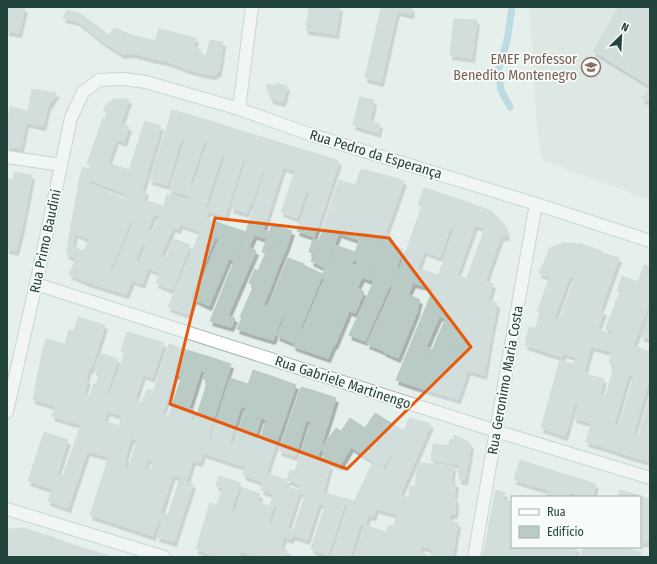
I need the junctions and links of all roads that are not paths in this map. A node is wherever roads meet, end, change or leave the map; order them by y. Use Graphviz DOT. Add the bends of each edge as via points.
graph roads {
  1 [pos="252,7"];
  2 [pos="99,80"];
  3 [pos="239,109"];
  4 [pos="7,157"];
  5 [pos="61,165"];
  6 [pos="536,204"];
  7 [pos="650,242"];
  8 [pos="36,284"];
  9 [pos="7,412"];
  10 [pos="496,431"];
  11 [pos="650,478"];
  12 [pos="7,509"];
  13 [pos="164,557"];
  14 [pos="474,557"];
  1 -- 3 [label="street"];
  2 -- 3 [label="street, Rua Pedro da Esperança" via="124,79 146,82"];
  2 -- 5 [label="street, Rua Primo Baudini" via="83,92 71,118"];
  3 -- 6 [label="street, Rua Pedro da Esperança" via="312,135"];
  4 -- 5 [label="street"];
  5 -- 8 [label="street, Rua Primo Baudini"];
  6 -- 7 [label="street, Rua Pedro da Esperança"];
  6 -- 10 [label="street, Rua Geronimo Maria Costa"];
  8 -- 9 [label="street, Rua Primo Baudini"];
  8 -- 10 [label="street, Rua Gabriele Martinengo"];
  10 -- 11 [label="street, Rua Gabriele Martinengo"];
  10 -- 14 [label="street, Rua Geronimo Maria Costa"];
  12 -- 13 [label="street"];
}
